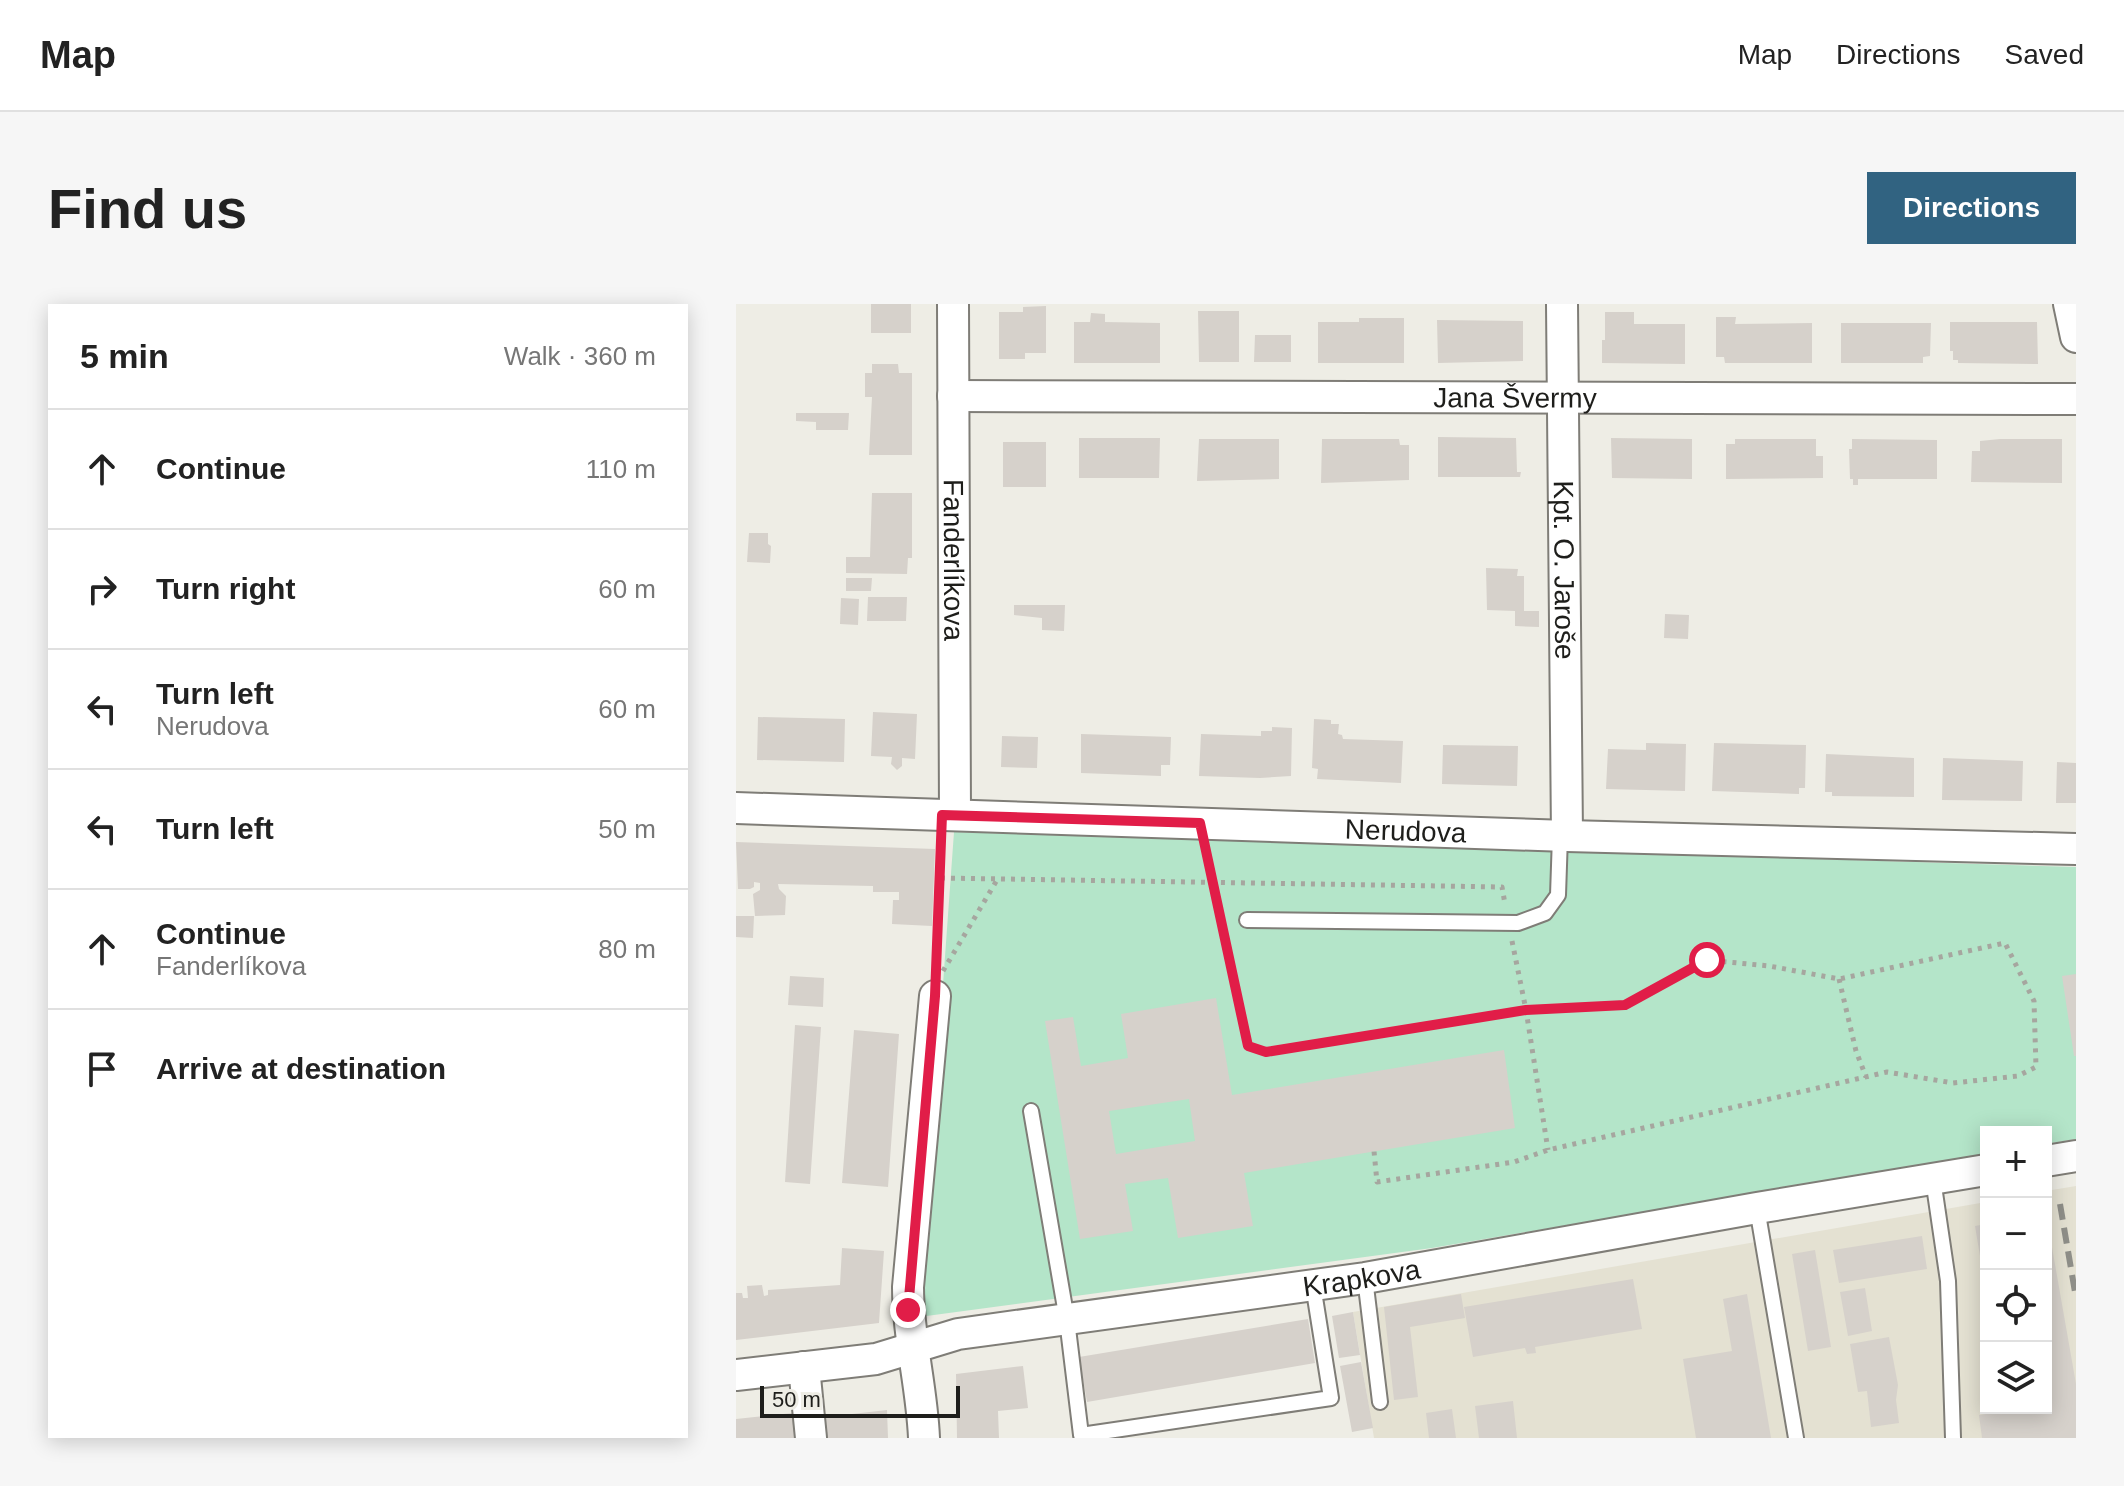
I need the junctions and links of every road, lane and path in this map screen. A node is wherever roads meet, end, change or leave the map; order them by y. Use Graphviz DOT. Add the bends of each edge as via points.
graph roads {
  1 [pos="953,304"];
  2 [pos="1562,304"];
  3 [pos="2069,304"];
  4 [pos="2076,337"];
  5 [pos="953,396"];
  6 [pos="1562,398"];
  7 [pos="2076,399"];
  8 [pos="736,808"];
  9 [pos="949,815"];
  10 [pos="1200,823"];
  11 [pos="1563,836"];
  12 [pos="2076,849"];
  13 [pos="997,879"];
  14 [pos="1247,920"];
  15 [pos="1839,979"];
  16 [pos="935,996"];
  17 [pos="1866,1077"];
  18 [pos="1031,1111"];
  19 [pos="1374,1151"];
  20 [pos="2076,1156"];
  21 [pos="2052,1160"];
  22 [pos="1980,1171"];
  23 [pos="1933,1179"];
  24 [pos="1757,1208"];
  25 [pos="1365,1278"];
  26 [pos="1313,1285"];
  27 [pos="1067,1320"];
  28 [pos="912,1348"];
  29 [pos="804,1367"];
  30 [pos="736,1375"];
  31 [pos="1380,1402"];
  32 [pos="811,1438"];
  33 [pos="924,1438"];
  34 [pos="1796,1438"];
  35 [pos="1953,1438"];
  1 -- 5 [label="street, Fanderlíkova"];
  2 -- 6 [label="street, Kpt. O. Jaroše"];
  3 -- 4 [label="street"];
  5 -- 6 [label="street, Jana Švermy"];
  5 -- 9 [label="street, Fanderlíkova"];
  6 -- 7 [label="street, Jana Švermy"];
  6 -- 11 [label="street, Kpt. O. Jaroše"];
  8 -- 9 [label="street, Nerudova"];
  9 -- 10 [label="street, Nerudova"];
  9 -- 13 [label="path" via="936,983"];
  10 -- 11 [label="street, Nerudova"];
  10 -- 15 [label="path" via="1248,1046 1266,1052 1526,1010 1625,1005 1707,960"];
  11 -- 12 [label="street, Nerudova"];
  11 -- 14 [label="lane" via="1558,895 1545,913 1518,923"];
  15 -- 17 [label="path"];
  15 -- 17 [label="path" via="2005,943 2034,1001 2036,1067 2018,1076 1953,1083 1887,1072"];
  16 -- 28 [label="street" via="908,1287"];
  17 -- 19 [label="path" via="1514,1162 1377,1182"];
  18 -- 27 [label="lane"];
  20 -- 21 [label="street"];
  22 -- 23 [label="street, Krapkova"];
  23 -- 24 [label="street, Krapkova"];
  23 -- 35 [label="lane" via="1948,1281"];
  24 -- 25 [label="street, Krapkova"];
  24 -- 34 [label="lane"];
  25 -- 26 [label="street, Krapkova"];
  25 -- 31 [label="lane"];
  26 -- 27 [label="street, Krapkova"];
  26 -- 27 [label="lane" via="1331,1398 1081,1435"];
  27 -- 28 [label="street, Krapkova" via="943,1337"];
  28 -- 29 [label="street, Krapkova" via="891,1357"];
  28 -- 33 [label="street"];
  29 -- 30 [label="street, Krapkova"];
  29 -- 32 [label="street"];
}
